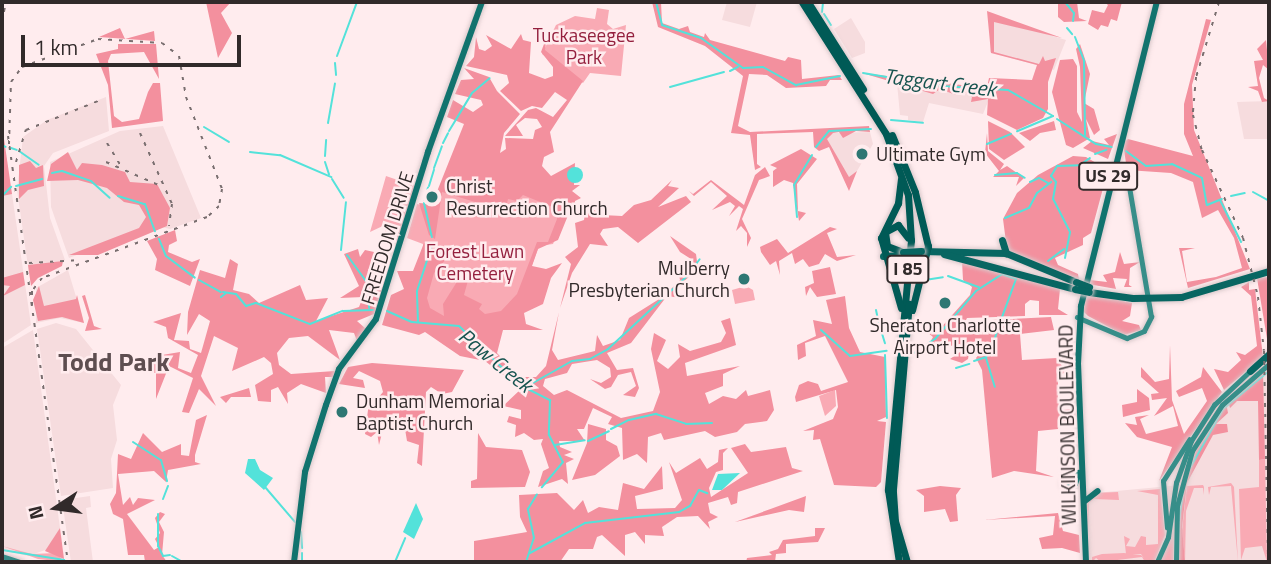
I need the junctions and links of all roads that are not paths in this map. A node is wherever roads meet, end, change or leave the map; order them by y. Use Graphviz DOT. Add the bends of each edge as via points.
graph roads {
  1 [pos="483,2"];
  2 [pos="802,2"];
  3 [pos="808,2"];
  4 [pos="1156,2"];
  5 [pos="477,19"];
  6 [pos="898,161"];
  7 [pos="1113,166"];
  8 [pos="907,172"];
  9 [pos="1102,205"];
  10 [pos="408,215"];
  11 [pos="406,234"];
  12 [pos="905,251"];
  13 [pos="882,254"];
  14 [pos="927,254"];
  15 [pos="1269,270"];
  16 [pos="1075,285"];
  17 [pos="1149,297"];
  18 [pos="1078,318"];
  19 [pos="903,345"];
  20 [pos="1269,355"];
  21 [pos="1269,364"];
  22 [pos="1250,371"];
  23 [pos="1079,381"];
  24 [pos="1084,404"];
  25 [pos="1207,415"];
  26 [pos="1080,473"];
  27 [pos="305,475"];
  28 [pos="1064,484"];
  29 [pos="1098,491"];
  30 [pos="1084,506"];
  31 [pos="1084,547"];
  32 [pos="2,557"];
  33 [pos="15,562"];
  34 [pos="21,562"];
  35 [pos="294,562"];
  36 [pos="900,562"];
  37 [pos="907,562"];
  38 [pos="1084,562"];
  39 [pos="1156,562"];
  40 [pos="1176,562"];
  1 -- 5 [label="main road, FREEDOM DRIVE"];
  2 -- 6 [label="highway, I 85"];
  3 -- 8 [label="highway, I 85" via="888,128"];
  4 -- 7 [label="main road, WILKINSON BOULEVARD / US 29"];
  4 -- 7 [label="main road, WILKINSON BOULEVARD / US 29"];
  5 -- 10 [label="main road, FREEDOM DRIVE"];
  5 -- 11 [label="main road, FREEDOM DRIVE"];
  6 -- 12 [label="highway, I 85" via="909,205"];
  6 -- 13 [label="highway" via="900,197 883,230"];
  7 -- 9 [label="main road, WILKINSON BOULEVARD / US 29"];
  7 -- 9 [label="main road, WILKINSON BOULEVARD / US 29"];
  7 -- 17 [label="main road" via="1128,181"];
  8 -- 14 [label="highway"];
  8 -- 19 [label="highway, I 85" via="916,231"];
  9 -- 18 [label="main road, WILKINSON BOULEVARD / US 29"];
  10 -- 11 [label="main road"];
  10 -- 27 [label="main road, FREEDOM DRIVE" via="376,318 338,372"];
  11 -- 27 [label="main road, FREEDOM DRIVE" via="379,320 341,372"];
  12 -- 13 [label="highway"];
  12 -- 14 [label="highway, bridge"];
  12 -- 19 [label="highway, I 85"];
  13 -- 19 [label="highway" via="899,293"];
  14 -- 16 [label="highway"];
  14 -- 16 [label="highway" via="1006,253"];
  14 -- 19 [label="highway"];
  15 -- 17 [label="highway"];
  15 -- 17 [label="highway" via="1193,295"];
  16 -- 17 [label="highway, bridge"];
  17 -- 18 [label="main road" via="1149,325 1132,337 1117,336 1095,321"];
  18 -- 23 [label="main road, WILKINSON BOULEVARD / US 29"];
  18 -- 26 [label="main road, WILKINSON BOULEVARD / US 29"];
  19 -- 36 [label="highway, I 85" via="888,481"];
  19 -- 37 [label="highway, I 85" via="893,489"];
  20 -- 22 [label="highway"];
  21 -- 40 [label="main road" via="1222,405 1192,451 1177,506"];
  22 -- 25 [label="main road"];
  23 -- 24 [label="main road"];
  23 -- 30 [label="main road, WILKINSON BOULEVARD / US 29"];
  25 -- 39 [label="main road" via="1181,464 1168,537"];
  25 -- 39 [label="main road" via="1164,477 1167,527"];
  26 -- 28 [label="main road" via="1075,484"];
  26 -- 31 [label="main road, WILKINSON BOULEVARD / US 29"];
  27 -- 35 [label="main road, FREEDOM DRIVE"];
  29 -- 30 [label="main road" via="1088,495"];
  30 -- 31 [label="main road, WILKINSON BOULEVARD / US 29"];
  31 -- 38 [label="main road, WILKINSON BOULEVARD / US 29"];
  32 -- 33 [label="main road"];
  32 -- 34 [label="main road"];
}
